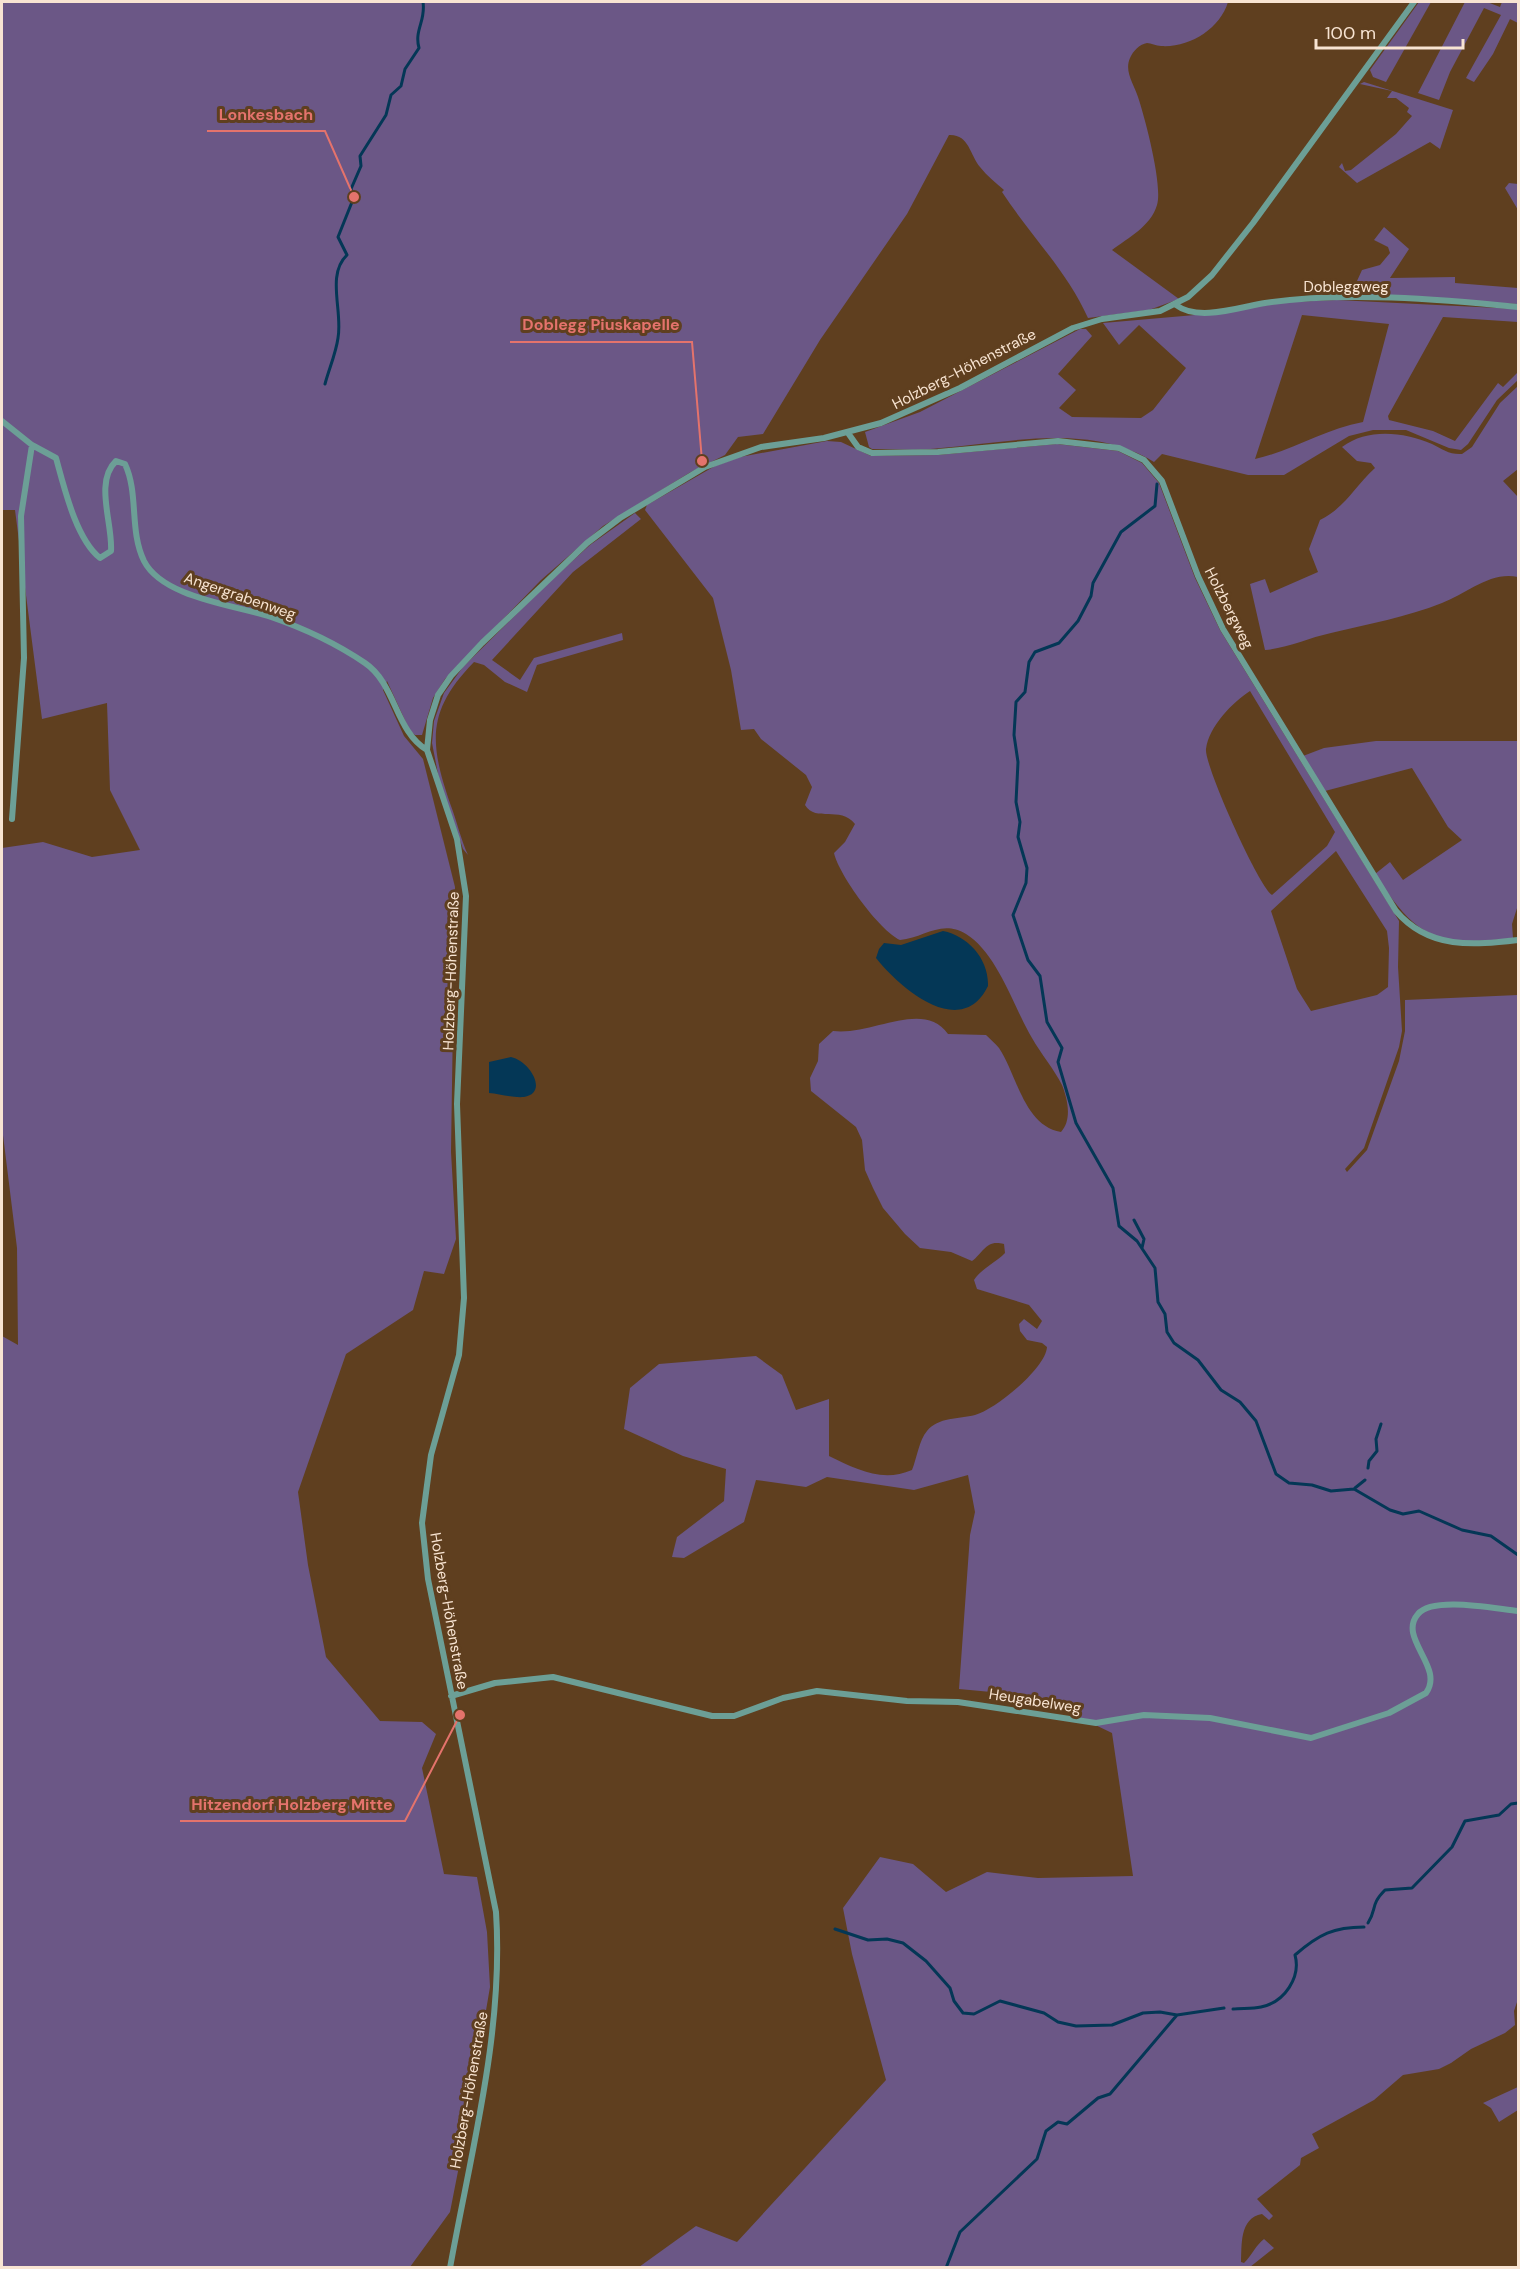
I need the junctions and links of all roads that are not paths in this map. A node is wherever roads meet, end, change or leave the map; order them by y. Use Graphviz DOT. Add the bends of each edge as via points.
graph roads {
  1 [pos="1414,2"];
  2 [pos="1176,305"];
  3 [pos="1518,307"];
  4 [pos="2,420"];
  5 [pos="848,433"];
  6 [pos="32,445"];
  7 [pos="427,750"];
  8 [pos="12,819"];
  9 [pos="1518,940"];
  10 [pos="1518,1611"];
  11 [pos="451,1696"];
  12 [pos="450,2268"];
  1 -- 2 [label="street, Holzberg-Höhenstraße" via="1229,254 1199,288"];
  2 -- 3 [label="street, Dobleggweg" via="1188,312 1203,312 1326,297"];
  2 -- 5 [label="street, Holzberg-Höhenstraße" via="1150,314 1088,322 919,408"];
  4 -- 6 [label="street, Angergrabenweg"];
  5 -- 7 [label="street, Holzberg-Höhenstraße" via="761,447 714,463 605,529 543,582 451,676 435,704"];
  5 -- 9 [label="street, Holzbergweg" via="858,447 872,453 938,452 1058,441 1119,448 1144,460 1161,481 1223,629 1396,911 1419,931 1450,943 1477,945"];
  6 -- 7 [label="street, Angergrabenweg" via="56,458 65,492 90,550 100,558 111,551 106,492 108,469 116,461 125,464 130,475 137,544 146,564 165,583 209,601 271,617 366,664 381,678 409,732"];
  6 -- 8 [label="street" via="21,516 24,658"];
  7 -- 11 [label="street, Holzberg-Höhenstraße" via="457,839 466,896 458,1104 462,1335 428,1468 422,1522 428,1579"];
  10 -- 11 [label="street, Heugabelweg" via="1425,1607 1414,1620 1413,1633 1431,1675 1426,1693 1389,1713 1311,1738 1210,1718 1144,1715 1096,1723 958,1702 817,1691 783,1698 734,1716 712,1716 553,1677 509,1680"];
  11 -- 12 [label="street, Holzberg-Höhenstraße" via="496,1912 498,1969 482,2091"];
}
